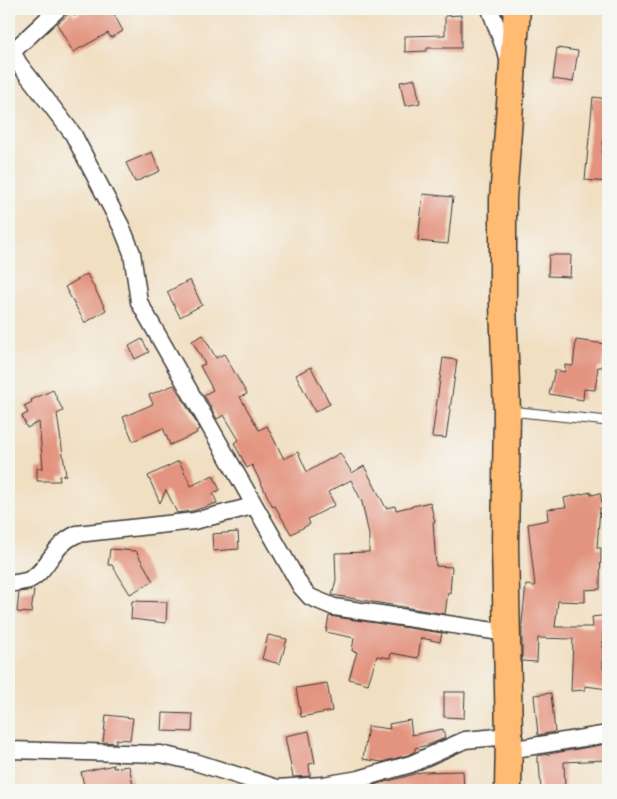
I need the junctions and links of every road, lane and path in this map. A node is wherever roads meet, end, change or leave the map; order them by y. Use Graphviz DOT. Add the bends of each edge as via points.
graph roads {
  1 [pos="58,9"];
  2 [pos="490,9"];
  3 [pos="517,9"];
  4 [pos="10,49"];
  5 [pos="512,70"];
  6 [pos="507,411"];
  7 [pos="608,421"];
  8 [pos="253,506"];
  9 [pos="9,584"];
  10 [pos="507,632"];
  11 [pos="608,734"];
  12 [pos="509,743"];
  13 [pos="9,750"];
  14 [pos="508,790"];
  1 -- 4 [label="street"];
  2 -- 5 [label="street"];
  3 -- 5 [label="main road"];
  4 -- 8 [label="street" via="72,134 113,210 132,253 139,302"];
  5 -- 6 [label="main road" via="503,199"];
  6 -- 7 [label="lane"];
  6 -- 10 [label="main road"];
  8 -- 9 [label="street" via="194,521 77,534 64,540 29,580"];
  8 -- 10 [label="street" via="301,587 310,598 320,603 334,608"];
  10 -- 12 [label="main road"];
  11 -- 12 [label="street"];
  12 -- 13 [label="street" via="465,740 411,764 359,779 277,788 161,754"];
  12 -- 14 [label="main road"];
}
